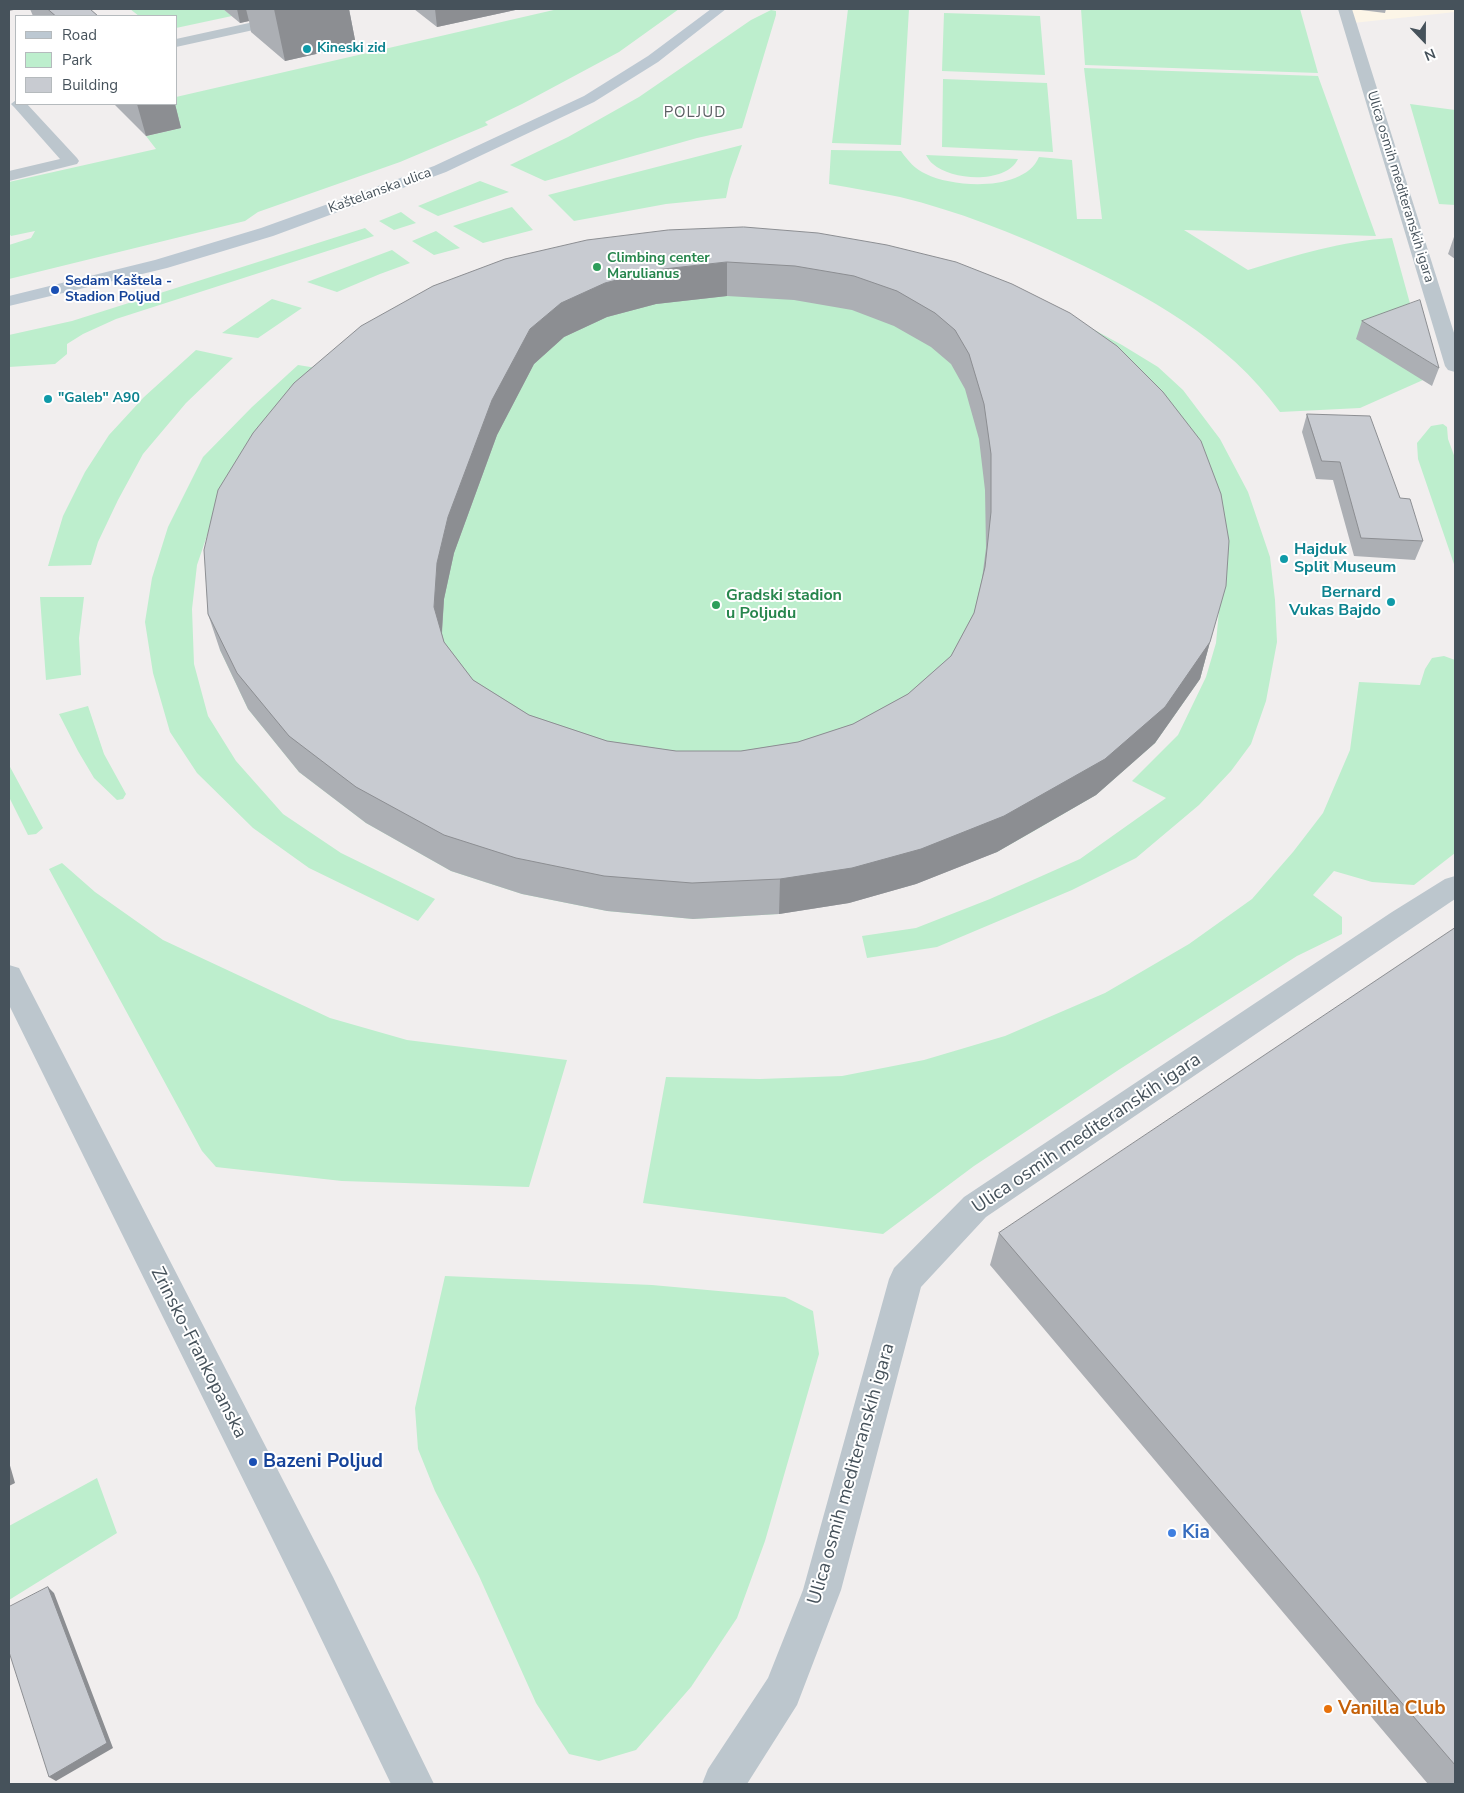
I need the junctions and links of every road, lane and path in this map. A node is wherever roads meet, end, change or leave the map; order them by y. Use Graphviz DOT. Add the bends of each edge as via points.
graph roads {
  1 [pos="331,9"];
  2 [pos="719,9"];
  3 [pos="1345,9"];
  4 [pos="178,43"];
  5 [pos="20,105"];
  6 [pos="9,176"];
  7 [pos="9,301"];
  8 [pos="1455,366"];
  9 [pos="1455,886"];
  10 [pos="9,976"];
  11 [pos="413,1784"];
  12 [pos="723,1784"];
  1 -- 4 [label="street"];
  2 -- 7 [label="main road, Kaštelanska ulica" via="653,59 589,99 440,169 267,232 161,264"];
  3 -- 8 [label="street, Ulica osmih mediteranskih igara"];
  5 -- 6 [label="street" via="71,162"];
  9 -- 12 [label="street, Ulica osmih mediteranskih igara" via="975,1208 906,1279 822,1590 782,1691"];
  10 -- 11 [label="street, Zrinsko-Frankopanska"];
}
